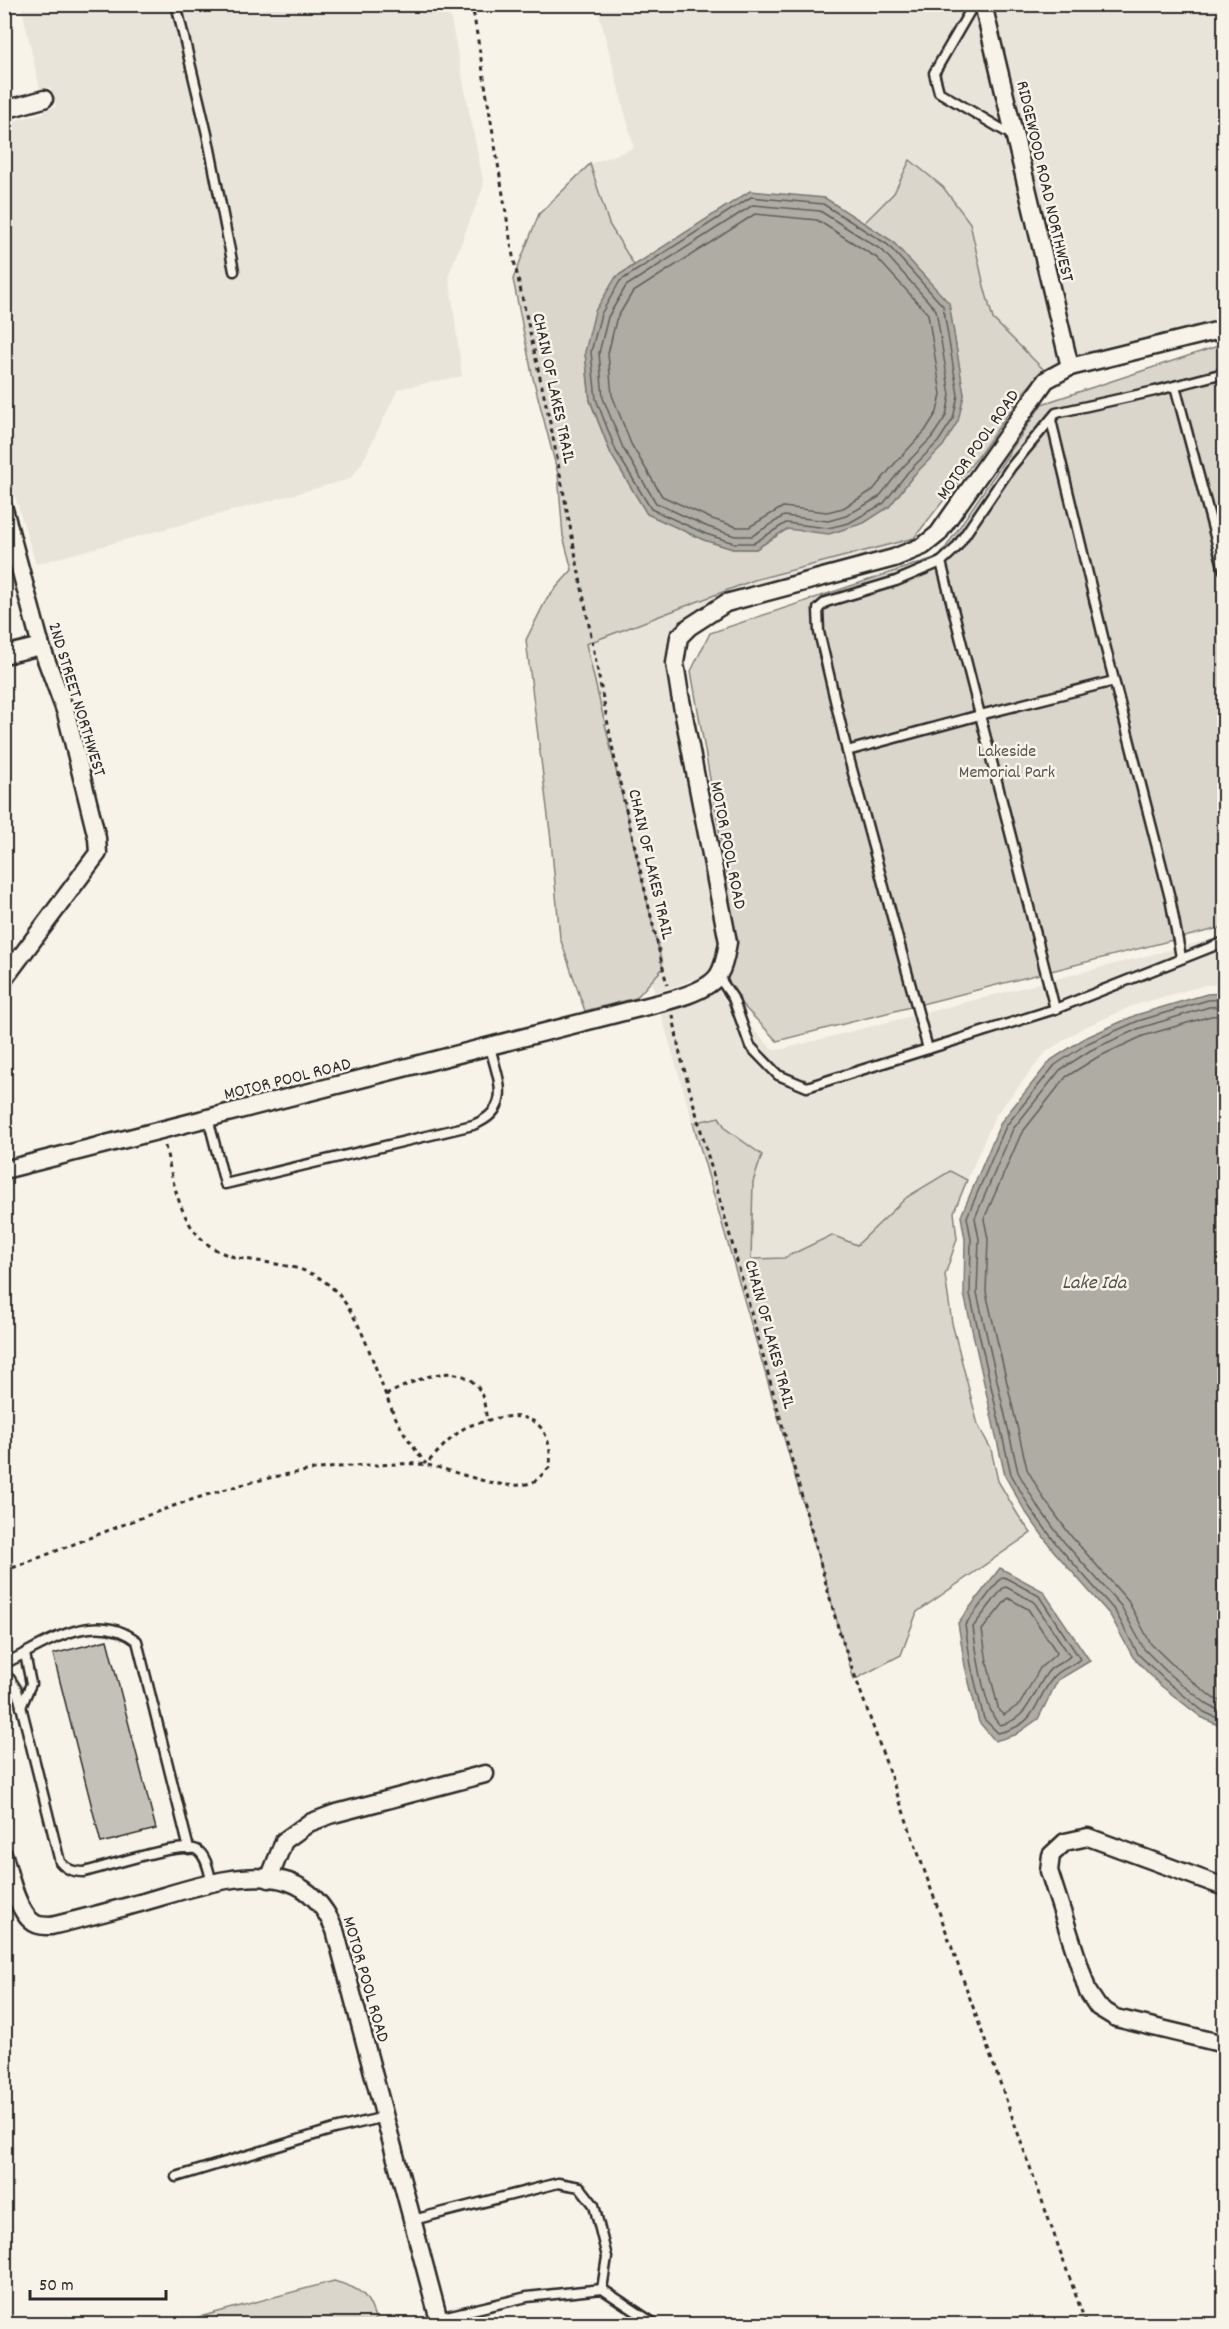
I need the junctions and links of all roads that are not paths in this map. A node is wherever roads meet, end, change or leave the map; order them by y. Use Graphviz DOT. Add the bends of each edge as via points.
graph roads {
  1 [pos="176,4"];
  2 [pos="974,4"];
  3 [pos="983,4"];
  4 [pos="44,99"];
  5 [pos="4,110"];
  6 [pos="1015,138"];
  7 [pos="234,271"];
  8 [pos="1224,329"];
  9 [pos="1070,367"];
  10 [pos="1224,373"];
  11 [pos="1175,386"];
  12 [pos="1051,420"];
  13 [pos="4,509"];
  14 [pos="941,562"];
  15 [pos="1224,570"];
  16 [pos="41,646"];
  17 [pos="4,655"];
  18 [pos="1114,681"];
  19 [pos="980,715"];
  20 [pos="847,751"];
  21 [pos="1224,942"];
  22 [pos="1181,957"];
  23 [pos="718,976"];
  24 [pos="4,979"];
  25 [pos="1055,1009"];
  26 [pos="490,1047"];
  27 [pos="928,1049"];
  28 [pos="208,1118"];
  29 [pos="4,1170"];
  30 [pos="25,1654"];
  31 [pos="4,1666"];
  32 [pos="4,1677"];
  33 [pos="21,1707"];
  34 [pos="485,1774"];
  35 [pos="189,1848"];
  36 [pos="4,1856"];
  37 [pos="269,1879"];
  38 [pos="212,1883"];
  39 [pos="1224,1887"];
  40 [pos="1224,2044"];
  41 [pos="385,2117"];
  42 [pos="176,2177"];
  43 [pos="412,2220"];
  44 [pos="602,2289"];
  45 [pos="439,2321"];
  46 [pos="655,2325"];
  1 -- 7 [label="lane"];
  2 -- 6 [label="lane" via="934,73 939,92"];
  3 -- 6 [label="street, RIDGEWOOD ROAD NORTHWEST"];
  4 -- 5 [label="street"];
  6 -- 9 [label="street, RIDGEWOOD ROAD NORTHWEST"];
  8 -- 9 [label="street, MOTOR POOL ROAD"];
  9 -- 23 [label="street, MOTOR POOL ROAD" via="1046,380 938,534 923,546 894,558 726,603 679,637 675,663 680,695 728,942"];
  10 -- 11 [label="lane"];
  11 -- 12 [label="lane" via="1056,413"];
  11 -- 15 [label="lane"];
  12 -- 14 [label="lane" via="1011,466 956,548"];
  12 -- 18 [label="lane"];
  13 -- 16 [label="street, 2ND STREET NORTHWEST"];
  14 -- 19 [label="lane"];
  14 -- 20 [label="lane" via="897,581 826,602 818,609 819,632"];
  16 -- 17 [label="street"];
  16 -- 24 [label="street, 2ND STREET NORTHWEST" via="66,713 98,853"];
  18 -- 19 [label="lane"];
  18 -- 22 [label="lane" via="1170,898"];
  19 -- 20 [label="lane"];
  19 -- 25 [label="lane"];
  20 -- 27 [label="lane"];
  21 -- 22 [label="lane"];
  22 -- 25 [label="lane"];
  23 -- 26 [label="street, MOTOR POOL ROAD" via="706,986 671,1000"];
  23 -- 27 [label="lane" via="733,998 750,1046 778,1075 807,1087"];
  25 -- 27 [label="lane"];
  26 -- 28 [label="street, MOTOR POOL ROAD"];
  26 -- 28 [label="lane" via="501,1090 500,1102 486,1120 473,1125 225,1184"];
  28 -- 29 [label="street, MOTOR POOL ROAD"];
  30 -- 31 [label="lane"];
  30 -- 33 [label="lane" via="31,1684"];
  30 -- 35 [label="lane" via="87,1628 110,1626 137,1641"];
  32 -- 33 [label="lane" via="17,1690"];
  33 -- 35 [label="lane" via="60,1862 66,1868 84,1872"];
  34 -- 37 [label="street" via="309,1823 284,1841"];
  35 -- 38 [label="lane" via="202,1856"];
  36 -- 38 [label="street, MOTOR POOL ROAD" via="13,1890 24,1911 36,1924 51,1926"];
  37 -- 38 [label="street, MOTOR POOL ROAD" via="249,1877"];
  37 -- 41 [label="street, MOTOR POOL ROAD" via="289,1882 314,1896 328,1914"];
  39 -- 40 [label="street" via="1088,1837 1065,1842 1051,1855 1049,1871 1088,1992 1098,2007 1116,2018"];
  41 -- 42 [label="lane"];
  41 -- 43 [label="street, MOTOR POOL ROAD"];
  43 -- 44 [label="lane" via="558,2182 580,2187 594,2205 607,2257"];
  43 -- 45 [label="street, MOTOR POOL ROAD"];
  44 -- 45 [label="lane" via="527,2297"];
  44 -- 46 [label="lane"];
}
